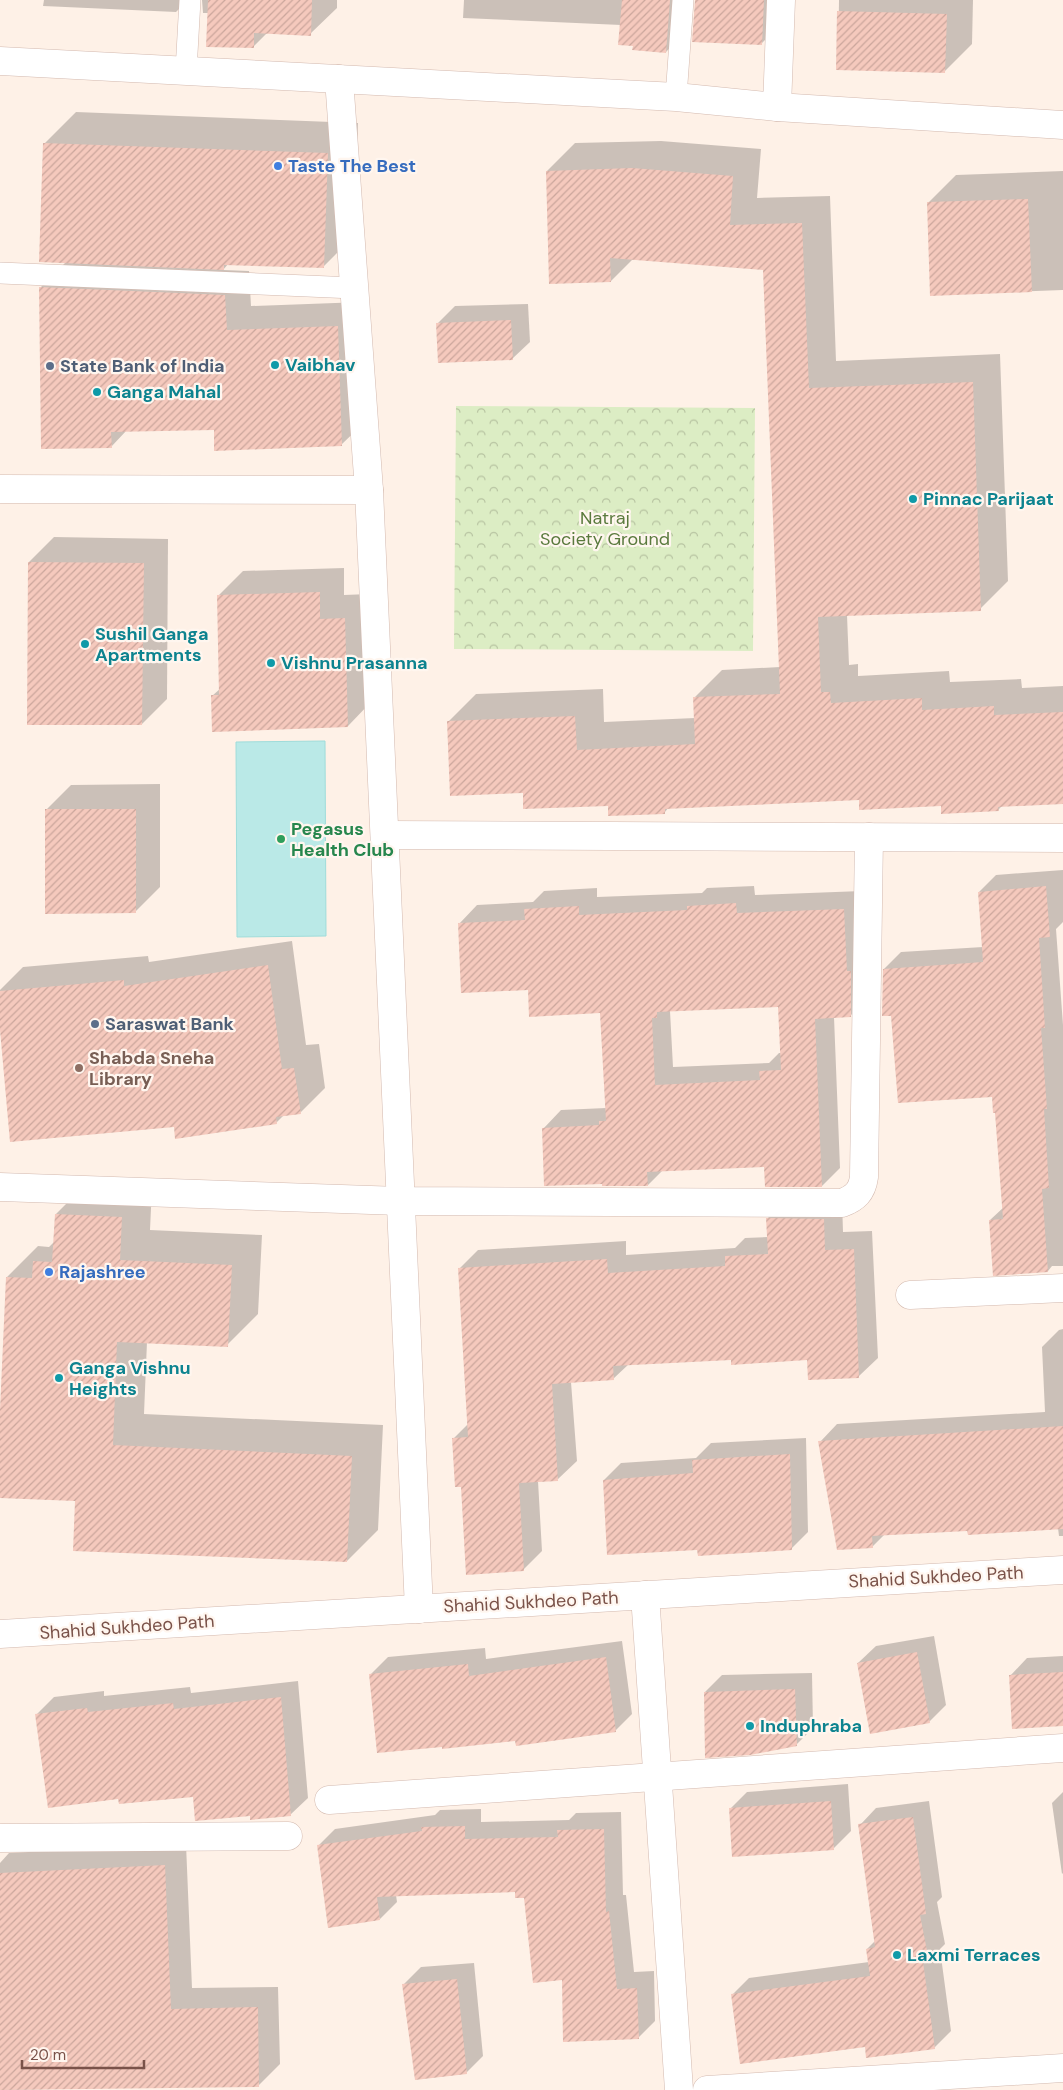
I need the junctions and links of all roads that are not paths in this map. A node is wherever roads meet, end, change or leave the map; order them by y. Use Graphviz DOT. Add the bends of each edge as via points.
graph roads {
  1 [pos="190,0"];
  2 [pos="683,0"];
  3 [pos="781,0"];
  4 [pos="0,61"];
  5 [pos="186,71"];
  6 [pos="339,79"];
  7 [pos="676,97"];
  8 [pos="777,107"];
  9 [pos="1063,125"];
  10 [pos="0,273"];
  11 [pos="354,288"];
  12 [pos="0,489"];
  13 [pos="369,490"];
  14 [pos="384,835"];
  15 [pos="869,837"];
  16 [pos="1063,838"];
  17 [pos="0,1187"];
  18 [pos="400,1200"];
  19 [pos="1063,1288"];
  20 [pos="910,1295"];
  21 [pos="1063,1570"];
  22 [pos="645,1595"];
  23 [pos="419,1609"];
  24 [pos="0,1634"];
  25 [pos="1063,1748"];
  26 [pos="657,1777"];
  27 [pos="328,1800"];
  28 [pos="288,1836"];
  29 [pos="0,1838"];
  30 [pos="1063,2068"];
  31 [pos="679,2090"];
  32 [pos="707,2090"];
  1 -- 5 [label="lane"];
  2 -- 7 [label="lane"];
  3 -- 8 [label="street"];
  4 -- 5 [label="street"];
  5 -- 6 [label="street"];
  6 -- 7 [label="street"];
  6 -- 11 [label="street"];
  7 -- 8 [label="street"];
  8 -- 9 [label="street"];
  10 -- 11 [label="lane"];
  11 -- 13 [label="street"];
  12 -- 13 [label="street"];
  13 -- 14 [label="street"];
  14 -- 15 [label="street"];
  14 -- 18 [label="street"];
  15 -- 16 [label="street"];
  15 -- 18 [label="street" via="864,1177 859,1193 842,1203"];
  17 -- 18 [label="street"];
  18 -- 23 [label="street"];
  19 -- 20 [label="street"];
  21 -- 22 [label="street, Shahid Sukhdeo Path"];
  22 -- 23 [label="street, Shahid Sukhdeo Path"];
  22 -- 26 [label="street"];
  23 -- 24 [label="street, Shahid Sukhdeo Path"];
  25 -- 26 [label="street"];
  26 -- 27 [label="street"];
  26 -- 31 [label="street"];
  28 -- 29 [label="street"];
  30 -- 32 [label="street"];
}
